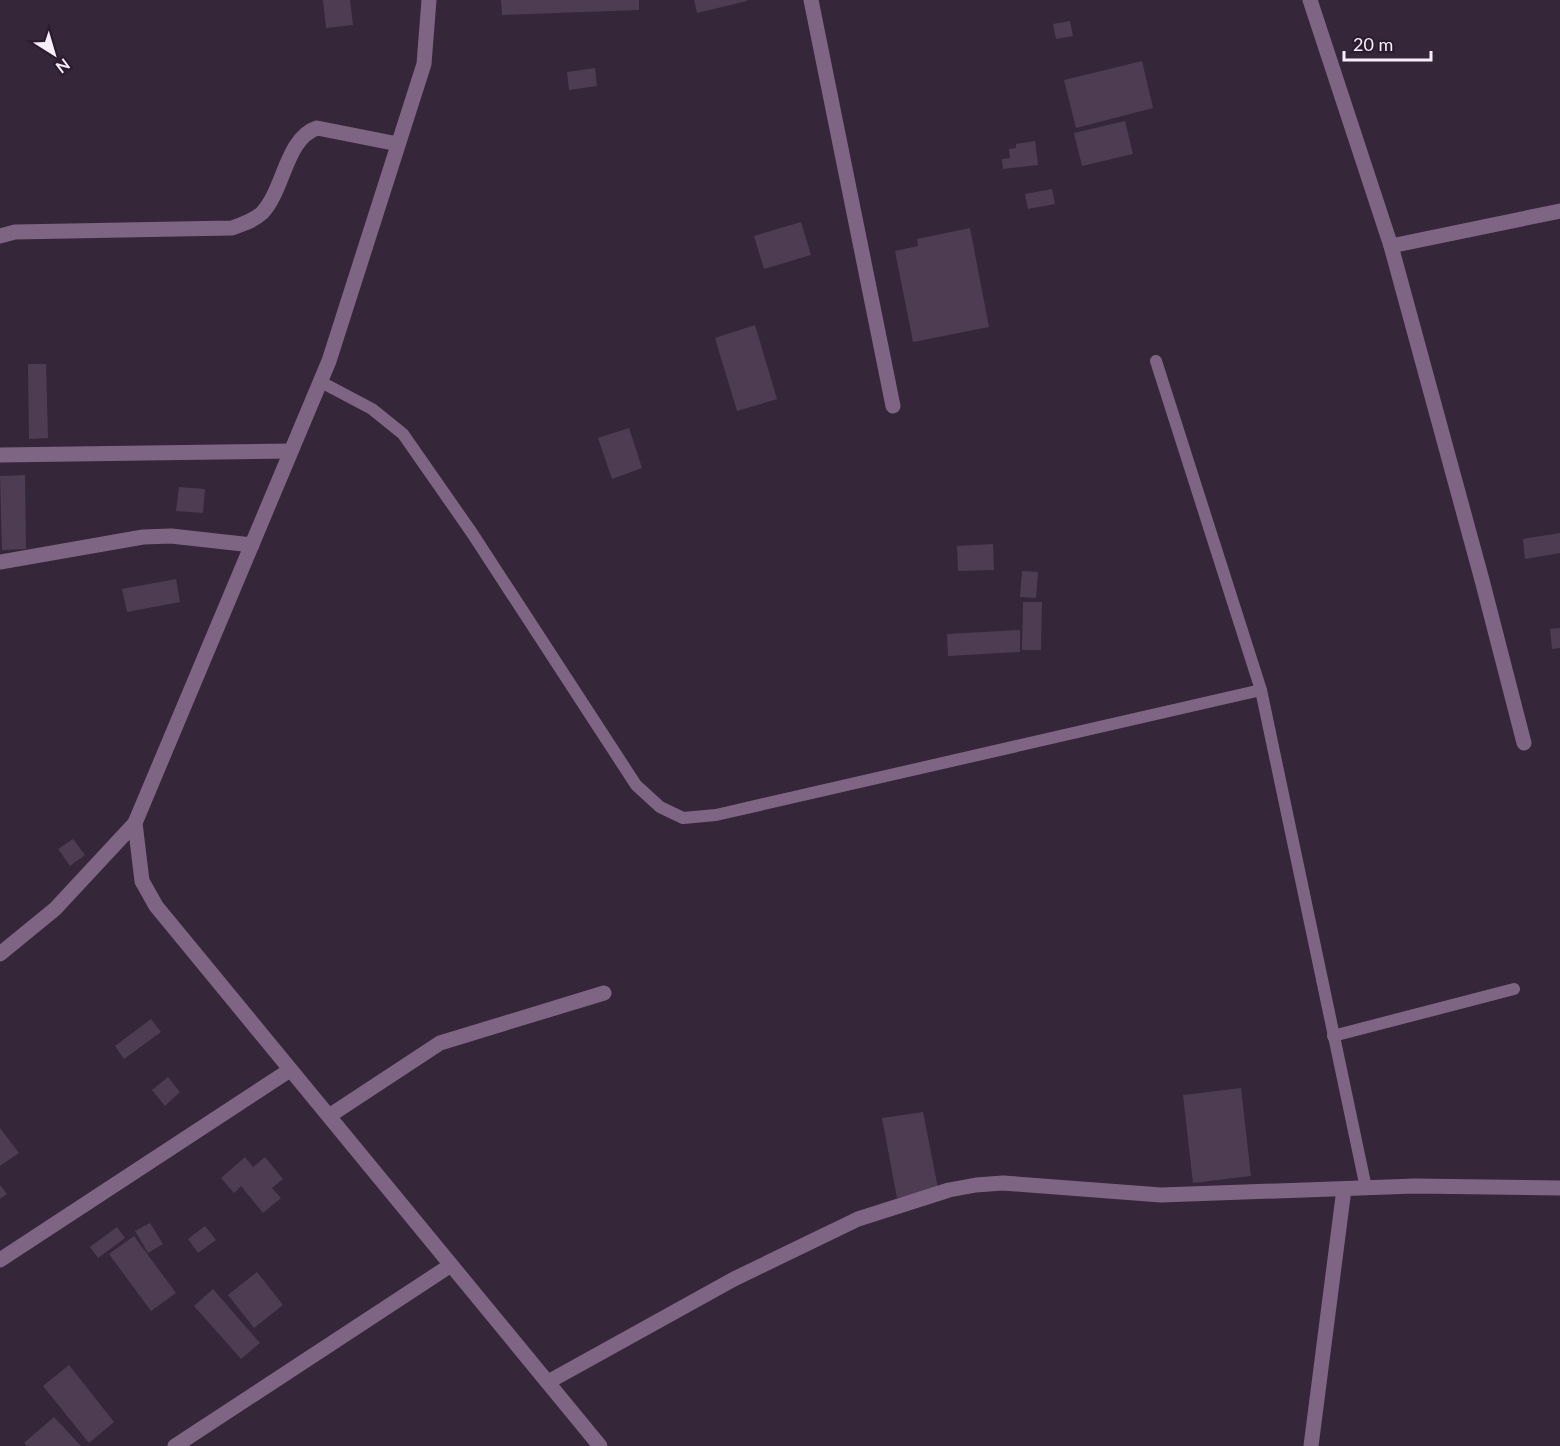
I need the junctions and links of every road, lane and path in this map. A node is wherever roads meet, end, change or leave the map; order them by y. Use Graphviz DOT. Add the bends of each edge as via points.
graph roads {
  1 [pos="429,0"];
  2 [pos="812,0"];
  3 [pos="1310,0"];
  4 [pos="398,144"];
  5 [pos="1560,210"];
  6 [pos="0,236"];
  7 [pos="1391,246"];
  8 [pos="1156,361"];
  9 [pos="321,382"];
  10 [pos="893,406"];
  11 [pos="291,451"];
  12 [pos="0,455"];
  13 [pos="252,545"];
  14 [pos="0,562"];
  15 [pos="1261,690"];
  16 [pos="1524,743"];
  17 [pos="135,823"];
  18 [pos="0,954"];
  19 [pos="1514,989"];
  20 [pos="604,993"];
  21 [pos="1334,1036"];
  22 [pos="290,1070"];
  23 [pos="329,1116"];
  24 [pos="1366,1188"];
  25 [pos="1560,1188"];
  26 [pos="1344,1189"];
  27 [pos="0,1260"];
  28 [pos="451,1265"];
  29 [pos="548,1382"];
  30 [pos="175,1446"];
  31 [pos="600,1446"];
  32 [pos="1311,1446"];
  1 -- 4 [label="street" via="424,64"];
  2 -- 10 [label="street"];
  3 -- 7 [label="street"];
  4 -- 6 [label="street" via="317,128 307,131 262,212 248,223 232,228 15,232"];
  4 -- 9 [label="street"];
  5 -- 7 [label="street"];
  7 -- 16 [label="street"];
  8 -- 15 [label="lane"];
  9 -- 11 [label="street"];
  9 -- 15 [label="lane" via="372,409 403,434 636,784 660,807 683,818 727,813"];
  11 -- 12 [label="street"];
  11 -- 13 [label="street"];
  13 -- 14 [label="street" via="171,536 143,537"];
  13 -- 17 [label="street"];
  15 -- 21 [label="lane"];
  17 -- 18 [label="street" via="55,909"];
  17 -- 22 [label="street" via="142,881 156,906"];
  19 -- 21 [label="lane"];
  20 -- 23 [label="street" via="440,1043"];
  21 -- 24 [label="lane"];
  22 -- 23 [label="street"];
  22 -- 27 [label="street"];
  23 -- 28 [label="street"];
  24 -- 25 [label="street"];
  24 -- 26 [label="street"];
  26 -- 29 [label="street" via="1161,1195 1003,1183 949,1190 858,1219 734,1279"];
  26 -- 32 [label="street"];
  28 -- 29 [label="street"];
  28 -- 30 [label="street"];
  29 -- 31 [label="street"];
}
